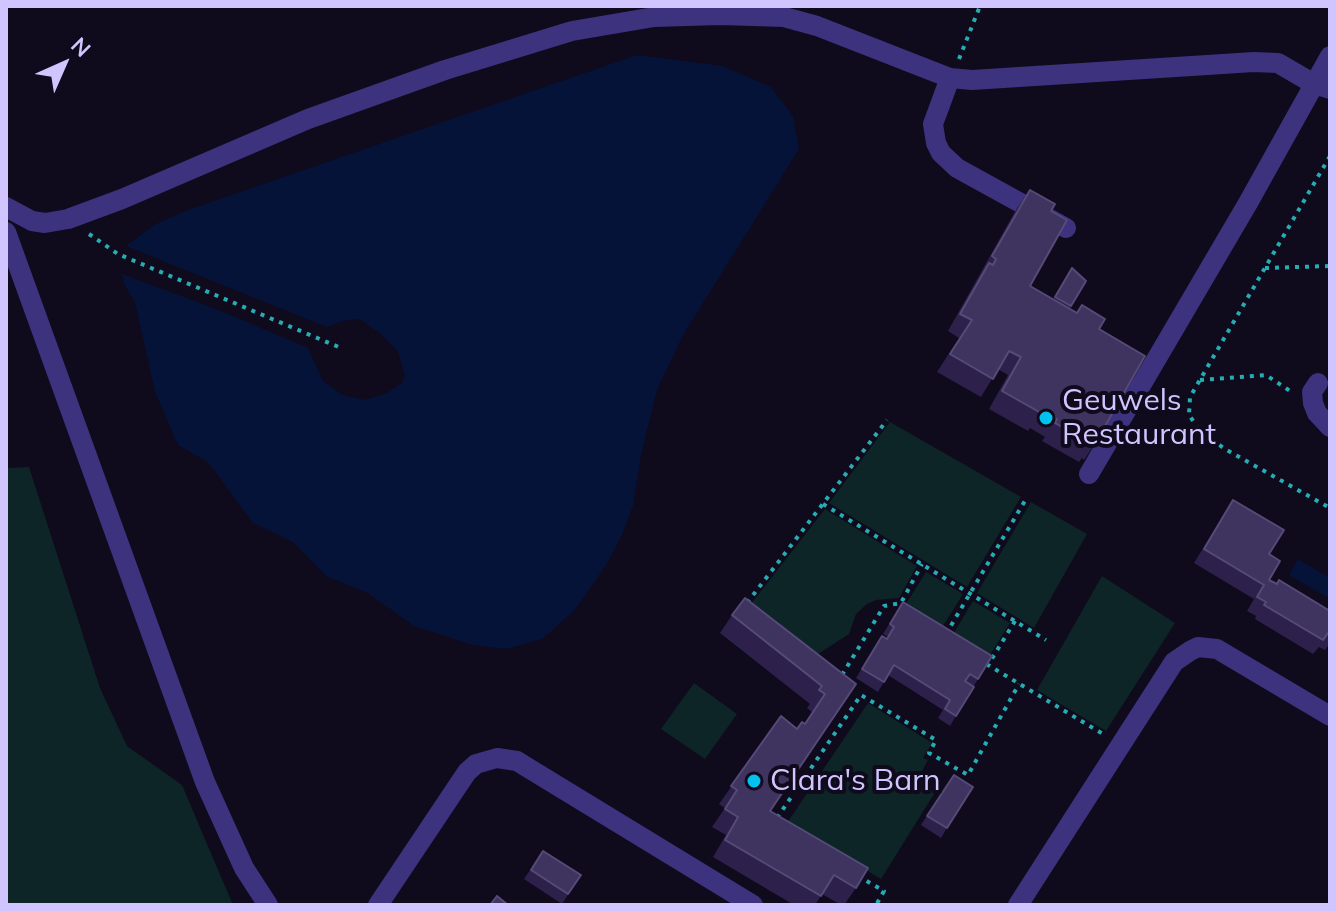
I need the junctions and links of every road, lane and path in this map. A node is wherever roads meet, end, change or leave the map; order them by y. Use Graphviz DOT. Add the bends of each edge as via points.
graph roads {
  1 [pos="980,6"];
  2 [pos="1330,56"];
  3 [pos="950,78"];
  4 [pos="1322,86"];
  5 [pos="1330,156"];
  6 [pos="6,207"];
  7 [pos="68,219"];
  8 [pos="1066,228"];
  9 [pos="6,232"];
  10 [pos="1330,266"];
  11 [pos="1265,268"];
  12 [pos="341,348"];
  13 [pos="1200,380"];
  14 [pos="1318,383"];
  15 [pos="1292,392"];
  16 [pos="887,420"];
  17 [pos="1330,427"];
  18 [pos="1089,474"];
  19 [pos="1026,499"];
  20 [pos="823,504"];
  21 [pos="1330,508"];
  22 [pos="922,564"];
  23 [pos="970,593"];
  24 [pos="743,609"];
  25 [pos="1015,621"];
  26 [pos="942,639"];
  27 [pos="1046,640"];
  28 [pos="837,683"];
  29 [pos="1019,684"];
  30 [pos="1330,716"];
  31 [pos="1121,745"];
  32 [pos="772,825"];
  33 [pos="847,869"];
  34 [pos="268,905"];
  35 [pos="378,905"];
  36 [pos="753,905"];
  37 [pos="876,905"];
  38 [pos="1018,905"];
  1 -- 3 [label="path"];
  2 -- 4 [label="lane"];
  3 -- 4 [label="lane" via="1254,62 1278,63"];
  3 -- 7 [label="lane" via="784,17 654,17 572,31 445,70 308,119"];
  3 -- 8 [label="lane" via="933,124 941,153 957,168"];
  4 -- 18 [label="lane"];
  5 -- 11 [label="path"];
  6 -- 7 [label="lane" via="32,221"];
  7 -- 12 [label="path" via="118,254"];
  9 -- 34 [label="lane" via="205,782 244,868"];
  10 -- 11 [label="path"];
  11 -- 13 [label="path"];
  13 -- 15 [label="path" via="1266,375"];
  13 -- 21 [label="path" via="1190,397 1189,415 1200,431"];
  14 -- 17 [label="lane" via="1313,403"];
  16 -- 20 [label="path"];
  19 -- 23 [label="path"];
  20 -- 22 [label="path"];
  20 -- 24 [label="path"];
  22 -- 23 [label="path"];
  22 -- 28 [label="path" via="901,603 884,606"];
  23 -- 25 [label="path"];
  23 -- 26 [label="path"];
  25 -- 27 [label="path"];
  25 -- 29 [label="path" via="988,665"];
  29 -- 31 [label="path"];
  29 -- 32 [label="path" via="968,775 929,753 936,740 861,695"];
  30 -- 31 [label="lane" via="1217,649 1198,647 1174,662"];
  31 -- 38 [label="lane"];
  33 -- 37 [label="path" via="884,891"];
  35 -- 36 [label="lane" via="467,772 497,758 517,761"];
}
